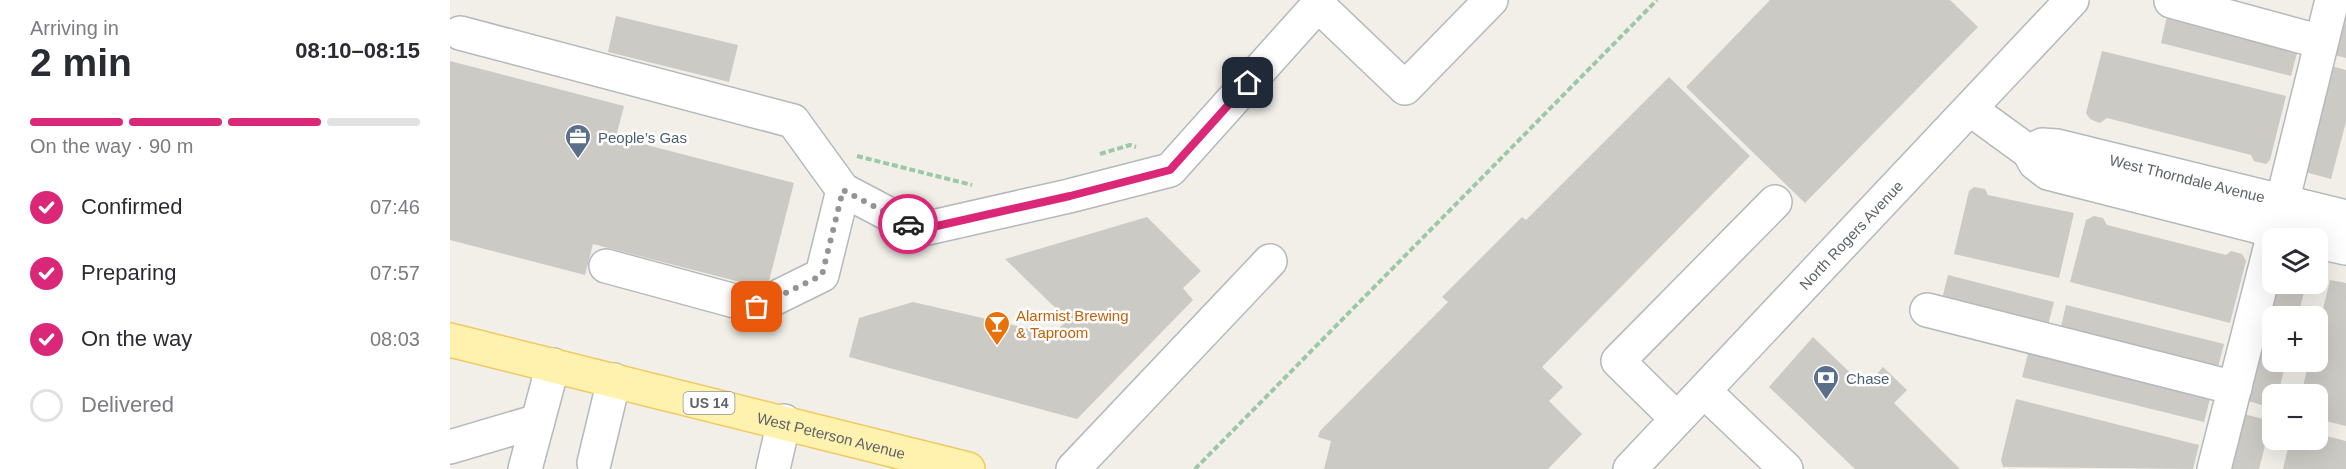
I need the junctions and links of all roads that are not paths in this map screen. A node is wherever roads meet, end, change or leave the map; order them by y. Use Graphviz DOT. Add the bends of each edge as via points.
graph roads {
  1 [pos="1491,0"];
  2 [pos="2072,0"];
  3 [pos="2332,0"];
  4 [pos="2171,2"];
  5 [pos="460,33"];
  6 [pos="2321,42"];
  7 [pos="1970,109"];
  8 [pos="2029,152"];
  9 [pos="843,190"];
  10 [pos="2283,201"];
  11 [pos="1775,202"];
  12 [pos="2346,217"];
  13 [pos="2282,228"];
  14 [pos="2262,233"];
  15 [pos="2328,244"];
  16 [pos="2346,249"];
  17 [pos="1270,261"];
  18 [pos="606,267"];
  19 [pos="2264,294"];
  20 [pos="1928,310"];
  21 [pos="450,340"];
  22 [pos="553,365"];
  23 [pos="614,380"];
  24 [pos="2235,388"];
  25 [pos="1704,391"];
  26 [pos="1677,419"];
  27 [pos="538,421"];
  28 [pos="784,421"];
  29 [pos="450,447"];
  30 [pos="594,463"];
  31 [pos="1770,464"];
  32 [pos="525,469"];
  33 [pos="773,469"];
  34 [pos="968,469"];
  35 [pos="1073,469"];
  36 [pos="1630,469"];
  37 [pos="2214,469"];
  1 -- 9 [label="street" via="1405,88 1318,5 1170,170 919,230"];
  2 -- 7 [label="street, North Rogers Avenue"];
  3 -- 6 [label="street"];
  4 -- 6 [label="street"];
  5 -- 9 [label="street" via="793,121"];
  6 -- 10 [label="street"];
  7 -- 8 [label="street, West Thorndale Avenue"];
  7 -- 25 [label="street, North Rogers Avenue"];
  8 -- 10 [label="street, West Thorndale Avenue" via="2042,145 2057,146"];
  8 -- 14 [label="street, West Thorndale Avenue" via="2048,173"];
  9 -- 18 [label="street" via="822,275 757,307"];
  10 -- 12 [label="street, West Thorndale Avenue"];
  10 -- 13 [label="street"];
  11 -- 26 [label="street" via="1618,361"];
  15 -- 16 [label="street"];
  17 -- 35 [label="street"];
  19 -- 24 [label="street"];
  20 -- 24 [label="street"];
  21 -- 22 [label="main road, West Peterson Avenue / US 14"];
  22 -- 23 [label="main road, West Peterson Avenue / US 14"];
  22 -- 27 [label="street"];
  23 -- 28 [label="main road, West Peterson Avenue / US 14"];
  23 -- 30 [label="street"];
  24 -- 37 [label="street"];
  25 -- 26 [label="street, North Rogers Avenue"];
  25 -- 31 [label="street"];
  26 -- 36 [label="street, North Rogers Avenue"];
  27 -- 29 [label="street"];
  27 -- 32 [label="street"];
  28 -- 33 [label="street"];
  28 -- 34 [label="main road, West Peterson Avenue / US 14"];
}
